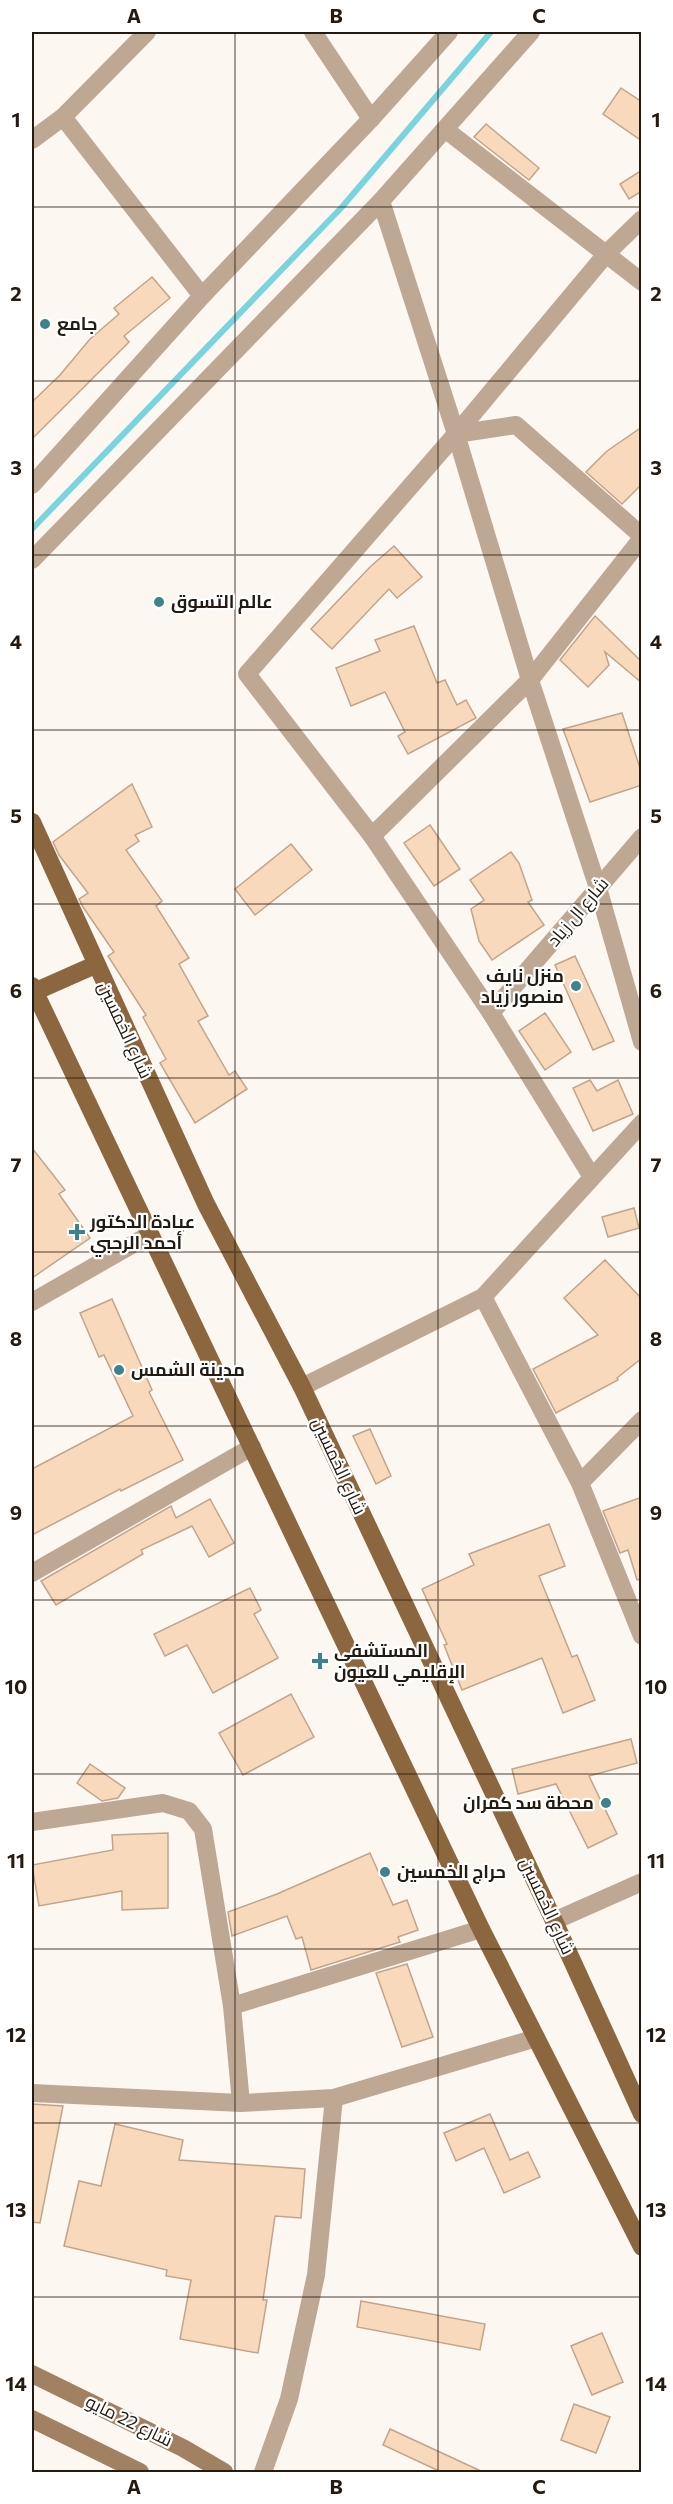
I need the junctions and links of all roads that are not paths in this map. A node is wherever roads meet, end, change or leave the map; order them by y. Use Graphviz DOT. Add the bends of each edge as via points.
graph roads {
  1 [pos="147,32"];
  2 [pos="313,32"];
  3 [pos="449,32"];
  4 [pos="531,32"];
  5 [pos="63,117"];
  6 [pos="371,119"];
  7 [pos="446,130"];
  8 [pos="32,140"];
  9 [pos="381,201"];
  10 [pos="642,219"];
  11 [pos="607,253"];
  12 [pos="642,282"];
  13 [pos="202,296"];
  14 [pos="456,434"];
  15 [pos="32,485"];
  16 [pos="642,537"];
  17 [pos="32,560"];
  18 [pos="530,680"];
  19 [pos="32,822"];
  20 [pos="372,836"];
  21 [pos="642,837"];
  22 [pos="598,888"];
  23 [pos="95,965"];
  24 [pos="33,989"];
  25 [pos="491,1013"];
  26 [pos="642,1042"];
  27 [pos="642,1123"];
  28 [pos="592,1177"];
  29 [pos="149,1235"];
  30 [pos="483,1297"];
  31 [pos="32,1302"];
  32 [pos="302,1387"];
  33 [pos="642,1420"];
  34 [pos="252,1447"];
  35 [pos="580,1484"];
  36 [pos="32,1573"];
  37 [pos="642,1636"];
  38 [pos="32,1822"];
  39 [pos="642,1882"];
  40 [pos="554,1921"];
  41 [pos="481,1929"];
  42 [pos="232,2006"];
  43 [pos="536,2038"];
  44 [pos="32,2093"];
  45 [pos="334,2098"];
  46 [pos="240,2103"];
  47 [pos="642,2114"];
  48 [pos="642,2247"];
  49 [pos="32,2374"];
  50 [pos="32,2419"];
  51 [pos="140,2472"];
  52 [pos="224,2472"];
  53 [pos="263,2472"];
  1 -- 5 [label="street"];
  2 -- 6 [label="street"];
  3 -- 6 [label="street"];
  4 -- 7 [label="street"];
  5 -- 8 [label="street"];
  5 -- 13 [label="street"];
  6 -- 13 [label="street"];
  7 -- 9 [label="street"];
  7 -- 11 [label="street"];
  9 -- 14 [label="street"];
  9 -- 17 [label="street"];
  10 -- 11 [label="street"];
  11 -- 12 [label="street"];
  11 -- 14 [label="street"];
  13 -- 15 [label="street"];
  14 -- 16 [label="street" via="516,425"];
  14 -- 18 [label="street"];
  14 -- 20 [label="street" via="247,674"];
  16 -- 18 [label="street"];
  18 -- 20 [label="street"];
  18 -- 22 [label="street"];
  19 -- 23 [label="main road, شارع الخمسين"];
  20 -- 25 [label="street"];
  21 -- 22 [label="street, شارع ال زياد"];
  22 -- 25 [label="street, شارع ال زياد"];
  22 -- 26 [label="street"];
  23 -- 24 [label="main road"];
  23 -- 32 [label="main road, شارع الخمسين" via="206,1204"];
  24 -- 29 [label="main road"];
  25 -- 28 [label="street"];
  27 -- 28 [label="street"];
  28 -- 30 [label="street"];
  29 -- 31 [label="street"];
  29 -- 34 [label="main road"];
  30 -- 32 [label="street"];
  30 -- 35 [label="street"];
  32 -- 40 [label="main road, شارع الخمسين"];
  33 -- 35 [label="street"];
  34 -- 36 [label="street"];
  34 -- 41 [label="main road"];
  35 -- 37 [label="street"];
  38 -- 42 [label="street" via="163,1803 189,1811 203,1829"];
  39 -- 40 [label="street"];
  40 -- 47 [label="main road, شارع الخمسين"];
  41 -- 42 [label="street"];
  41 -- 43 [label="main road"];
  42 -- 46 [label="street"];
  43 -- 45 [label="street"];
  43 -- 48 [label="main road"];
  44 -- 46 [label="street"];
  45 -- 46 [label="street"];
  45 -- 53 [label="street" via="316,2275 289,2399"];
  49 -- 52 [label="main road, شارع 22 مايو"];
  50 -- 51 [label="main road"];
}
